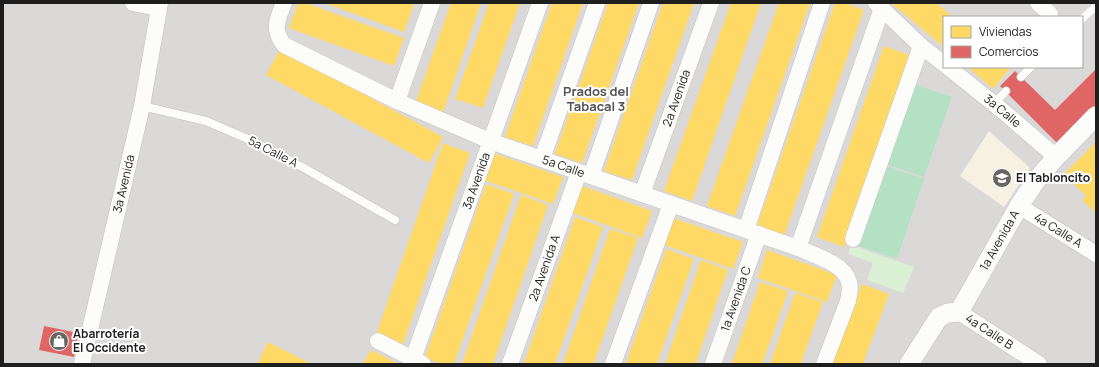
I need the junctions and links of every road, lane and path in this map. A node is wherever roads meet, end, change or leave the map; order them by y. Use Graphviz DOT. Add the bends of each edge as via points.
graph roads {
  1 [pos="133,3"];
  2 [pos="284,3"];
  3 [pos="432,3"];
  4 [pos="540,3"];
  5 [pos="597,3"];
  6 [pos="651,3"];
  7 [pos="711,3"];
  8 [pos="822,3"];
  9 [pos="1038,3"];
  10 [pos="159,5"];
  11 [pos="879,6"];
  12 [pos="1096,6"];
  13 [pos="1050,14"];
  14 [pos="1083,18"];
  15 [pos="921,46"];
  16 [pos="943,63"];
  17 [pos="949,68"];
  18 [pos="1031,68"];
  19 [pos="1021,77"];
  20 [pos="1006,91"];
  21 [pos="397,102"];
  22 [pos="994,104"];
  23 [pos="142,106"];
  24 [pos="1096,116"];
  25 [pos="490,141"];
  26 [pos="1056,157"];
  27 [pos="542,159"];
  28 [pos="585,174"];
  29 [pos="642,194"];
  30 [pos="671,204"];
  31 [pos="1020,206"];
  32 [pos="395,220"];
  33 [pos="752,232"];
  34 [pos="853,239"];
  35 [pos="798,248"];
  36 [pos="1096,254"];
  37 [pos="959,312"];
  38 [pos="378,341"];
  39 [pos="418,361"];
  40 [pos="82,364"];
  41 [pos="510,364"];
  42 [pos="612,364"];
  43 [pos="712,364"];
  44 [pos="824,364"];
  45 [pos="909,364"];
  46 [pos="1039,364"];
  1 -- 10 [label="street"];
  2 -- 21 [label="street, 5a Calle" via="276,32 284,45"];
  3 -- 21 [label="street"];
  4 -- 25 [label="street, 3a Avenida"];
  5 -- 27 [label="street"];
  6 -- 28 [label="street, 2a Avenida A"];
  7 -- 29 [label="street, 2a Avenida"];
  8 -- 33 [label="street, 1a Avenida C"];
  9 -- 13 [label="street"];
  10 -- 23 [label="street, 3a Avenida"];
  11 -- 15 [label="street"];
  11 -- 35 [label="street"];
  12 -- 14 [label="lane"];
  15 -- 16 [label="street"];
  15 -- 34 [label="street"];
  17 -- 22 [label="street, 3a Calle"];
  18 -- 19 [label="lane"];
  20 -- 22 [label="lane"];
  21 -- 25 [label="street, 5a Calle"];
  22 -- 26 [label="street, 3a Calle"];
  23 -- 32 [label="lane, 5a Calle A" via="206,121 243,137 304,168"];
  23 -- 40 [label="street, 3a Avenida"];
  24 -- 26 [label="street, 1a Avenida A"];
  25 -- 27 [label="street, 5a Calle"];
  25 -- 39 [label="street, 3a Avenida"];
  26 -- 31 [label="street, 1a Avenida A" via="1035,182"];
  27 -- 28 [label="street, 5a Calle"];
  28 -- 29 [label="street, 5a Calle"];
  28 -- 41 [label="street, 2a Avenida A"];
  29 -- 30 [label="street, 5a Calle"];
  30 -- 33 [label="street, 5a Calle"];
  30 -- 42 [label="street"];
  31 -- 36 [label="street, 4a Calle A"];
  31 -- 37 [label="street, 1a Avenida A"];
  33 -- 35 [label="street, 5a Calle"];
  33 -- 43 [label="street, 1a Avenida C"];
  35 -- 44 [label="street, 5a Calle" via="836,266 845,273 850,282 848,301"];
  37 -- 45 [label="street" via="939,317"];
  37 -- 46 [label="street, 4a Calle B"];
  38 -- 39 [label="street"];
}
